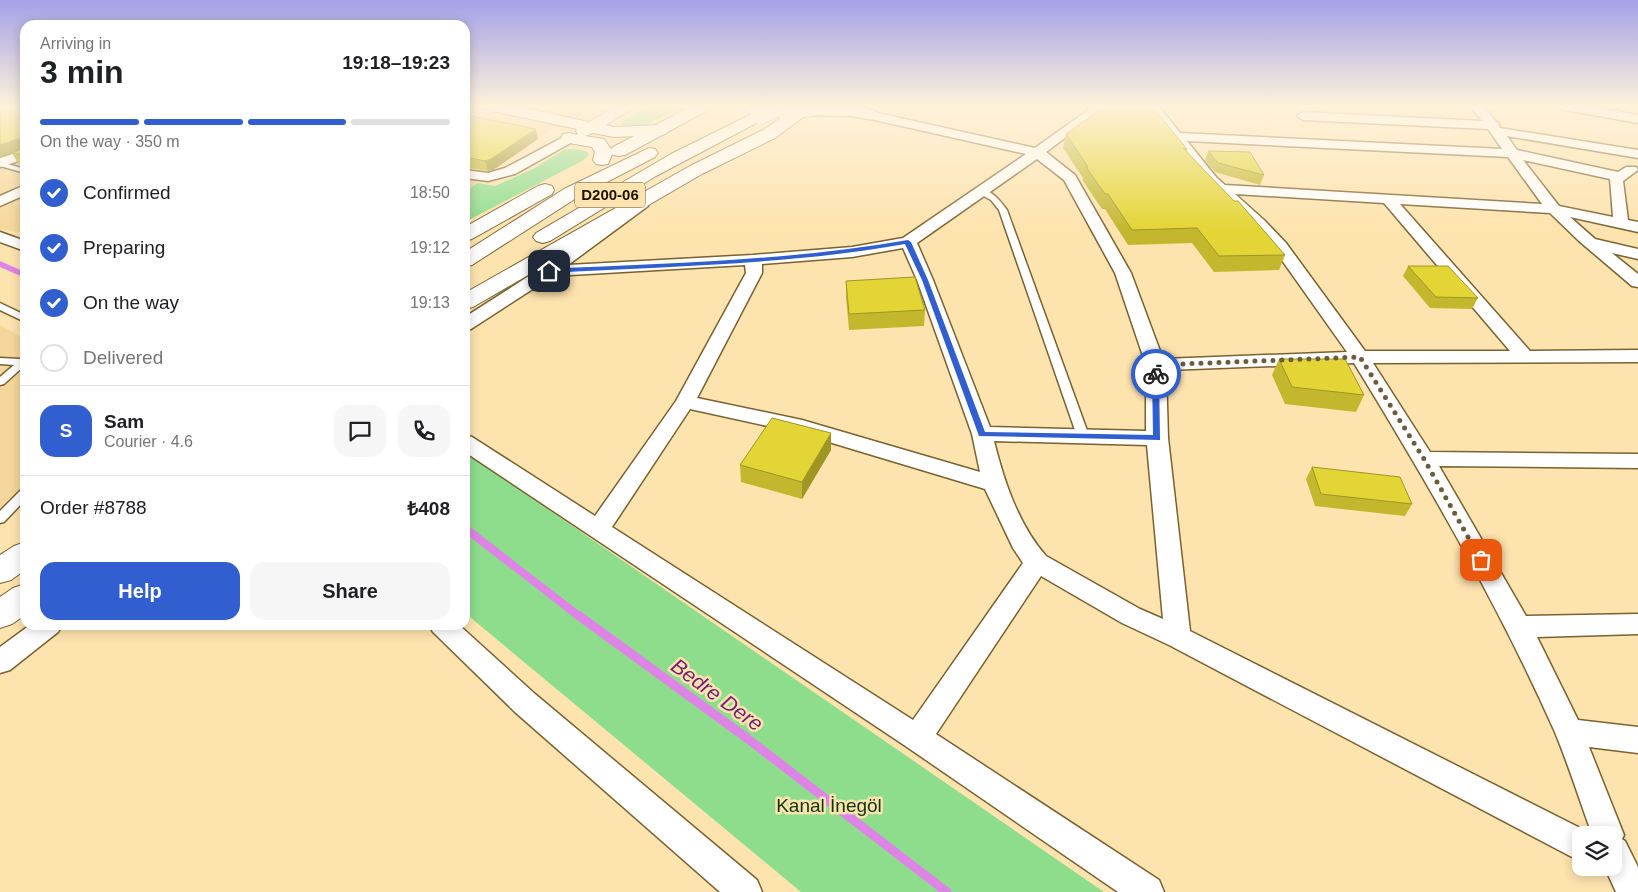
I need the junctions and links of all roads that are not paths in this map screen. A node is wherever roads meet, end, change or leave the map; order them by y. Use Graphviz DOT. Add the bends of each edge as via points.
graph roads {
  1 [pos="547,147"];
  2 [pos="600,147"];
  3 [pos="628,147"];
  4 [pos="667,147"];
  5 [pos="692,147"];
  6 [pos="744,147"];
  7 [pos="1018,147"];
  8 [pos="1047,147"];
  9 [pos="1185,147"];
  10 [pos="1381,147"];
  11 [pos="1507,147"];
  12 [pos="1597,147"];
  13 [pos="1038,153"];
  14 [pos="1511,153"];
  15 [pos="1638,154"];
  16 [pos="20,156"];
  17 [pos="602,160"];
  18 [pos="0,164"];
  19 [pos="20,170"];
  20 [pos="1631,172"];
  21 [pos="470,175"];
  22 [pos="679,180"];
  23 [pos="1221,189"];
  24 [pos="20,192"];
  25 [pos="982,192"];
  26 [pos="1387,198"];
  27 [pos="0,202"];
  28 [pos="1554,209"];
  29 [pos="1621,223"];
  30 [pos="1638,227"];
  31 [pos="470,232"];
  32 [pos="0,237"];
  33 [pos="908,242"];
  34 [pos="20,244"];
  35 [pos="1592,244"];
  36 [pos="1638,254"];
  37 [pos="470,258"];
  38 [pos="753,260"];
  39 [pos="549,271"];
  40 [pos="470,282"];
  41 [pos="1638,282"];
  42 [pos="470,299"];
  43 [pos="0,306"];
  44 [pos="20,316"];
  45 [pos="470,322"];
  46 [pos="1524,356"];
  47 [pos="1638,356"];
  48 [pos="1360,357"];
  49 [pos="0,361"];
  50 [pos="20,361"];
  51 [pos="20,364"];
  52 [pos="1156,365"];
  53 [pos="0,382"];
  54 [pos="685,402"];
  55 [pos="982,434"];
  56 [pos="1083,436"];
  57 [pos="1157,438"];
  58 [pos="470,445"];
  59 [pos="1424,459"];
  60 [pos="1638,461"];
  61 [pos="994,484"];
  62 [pos="20,498"];
  63 [pos="0,519"];
  64 [pos="598,529"];
  65 [pos="1038,562"];
  66 [pos="20,601"];
  67 [pos="20,609"];
  68 [pos="0,615"];
  69 [pos="0,623"];
  70 [pos="1638,624"];
  71 [pos="1519,627"];
  72 [pos="42,630"];
  73 [pos="447,630"];
  74 [pos="1178,637"];
  75 [pos="0,662"];
  76 [pos="1569,732"];
  77 [pos="916,738"];
  78 [pos="1638,740"];
  79 [pos="1605,826"];
  80 [pos="1572,840"];
  81 [pos="745,892"];
  82 [pos="1147,892"];
  1 -- 21 [label="street" via="510,171 488,177"];
  2 -- 17 [label="main road" via="604,152"];
  3 -- 17 [label="main road"];
  4 -- 37 [label="main road, D200-06" via="578,189"];
  5 -- 40 [label="main road, D200-06"];
  6 -- 22 [label="main road"];
  7 -- 13 [label="street"];
  8 -- 13 [label="street"];
  9 -- 23 [label="street"];
  10 -- 14 [label="street"];
  11 -- 14 [label="street"];
  12 -- 15 [label="street"];
  13 -- 25 [label="street"];
  13 -- 52 [label="street" via="1070,178 1097,225 1123,273"];
  14 -- 20 [label="street"];
  14 -- 28 [label="street"];
  16 -- 18 [label="street"];
  17 -- 31 [label="main road"];
  18 -- 19 [label="lane"];
  20 -- 29 [label="street" via="1616,180"];
  22 -- 39 [label="street"];
  22 -- 42 [label="main road"];
  23 -- 26 [label="street"];
  23 -- 48 [label="street" via="1280,246"];
  24 -- 27 [label="street"];
  25 -- 33 [label="street"];
  25 -- 56 [label="lane" via="998,201 1003,210"];
  26 -- 28 [label="street"];
  26 -- 46 [label="street"];
  28 -- 29 [label="street"];
  28 -- 35 [label="street"];
  29 -- 30 [label="street"];
  32 -- 34 [label="street"];
  33 -- 38 [label="street" via="852,252"];
  33 -- 55 [label="street"];
  35 -- 36 [label="street"];
  35 -- 41 [label="street"];
  38 -- 39 [label="street"];
  38 -- 54 [label="street" via="754,273"];
  39 -- 45 [label="street"];
  43 -- 44 [label="lane"];
  46 -- 47 [label="street"];
  46 -- 48 [label="street"];
  48 -- 52 [label="street"];
  48 -- 59 [label="street"];
  49 -- 50 [label="lane"];
  51 -- 53 [label="lane"];
  52 -- 57 [label="street"];
  54 -- 61 [label="street" via="794,426"];
  54 -- 64 [label="street"];
  55 -- 56 [label="street"];
  55 -- 61 [label="street"];
  56 -- 57 [label="street"];
  57 -- 74 [label="street"];
  58 -- 64 [label="street"];
  59 -- 60 [label="street"];
  59 -- 71 [label="street"];
  61 -- 65 [label="street" via="1025,548"];
  62 -- 63 [label="lane"];
  64 -- 77 [label="street"];
  65 -- 74 [label="street" via="1131,616"];
  65 -- 77 [label="street"];
  66 -- 68 [label="main road"];
  67 -- 69 [label="main road"];
  70 -- 71 [label="street"];
  71 -- 76 [label="street"];
  72 -- 75 [label="street"];
  73 -- 81 [label="street" via="525,703"];
  74 -- 80 [label="street"];
  76 -- 78 [label="street"];
  76 -- 79 [label="street"];
  77 -- 82 [label="street"];
}
